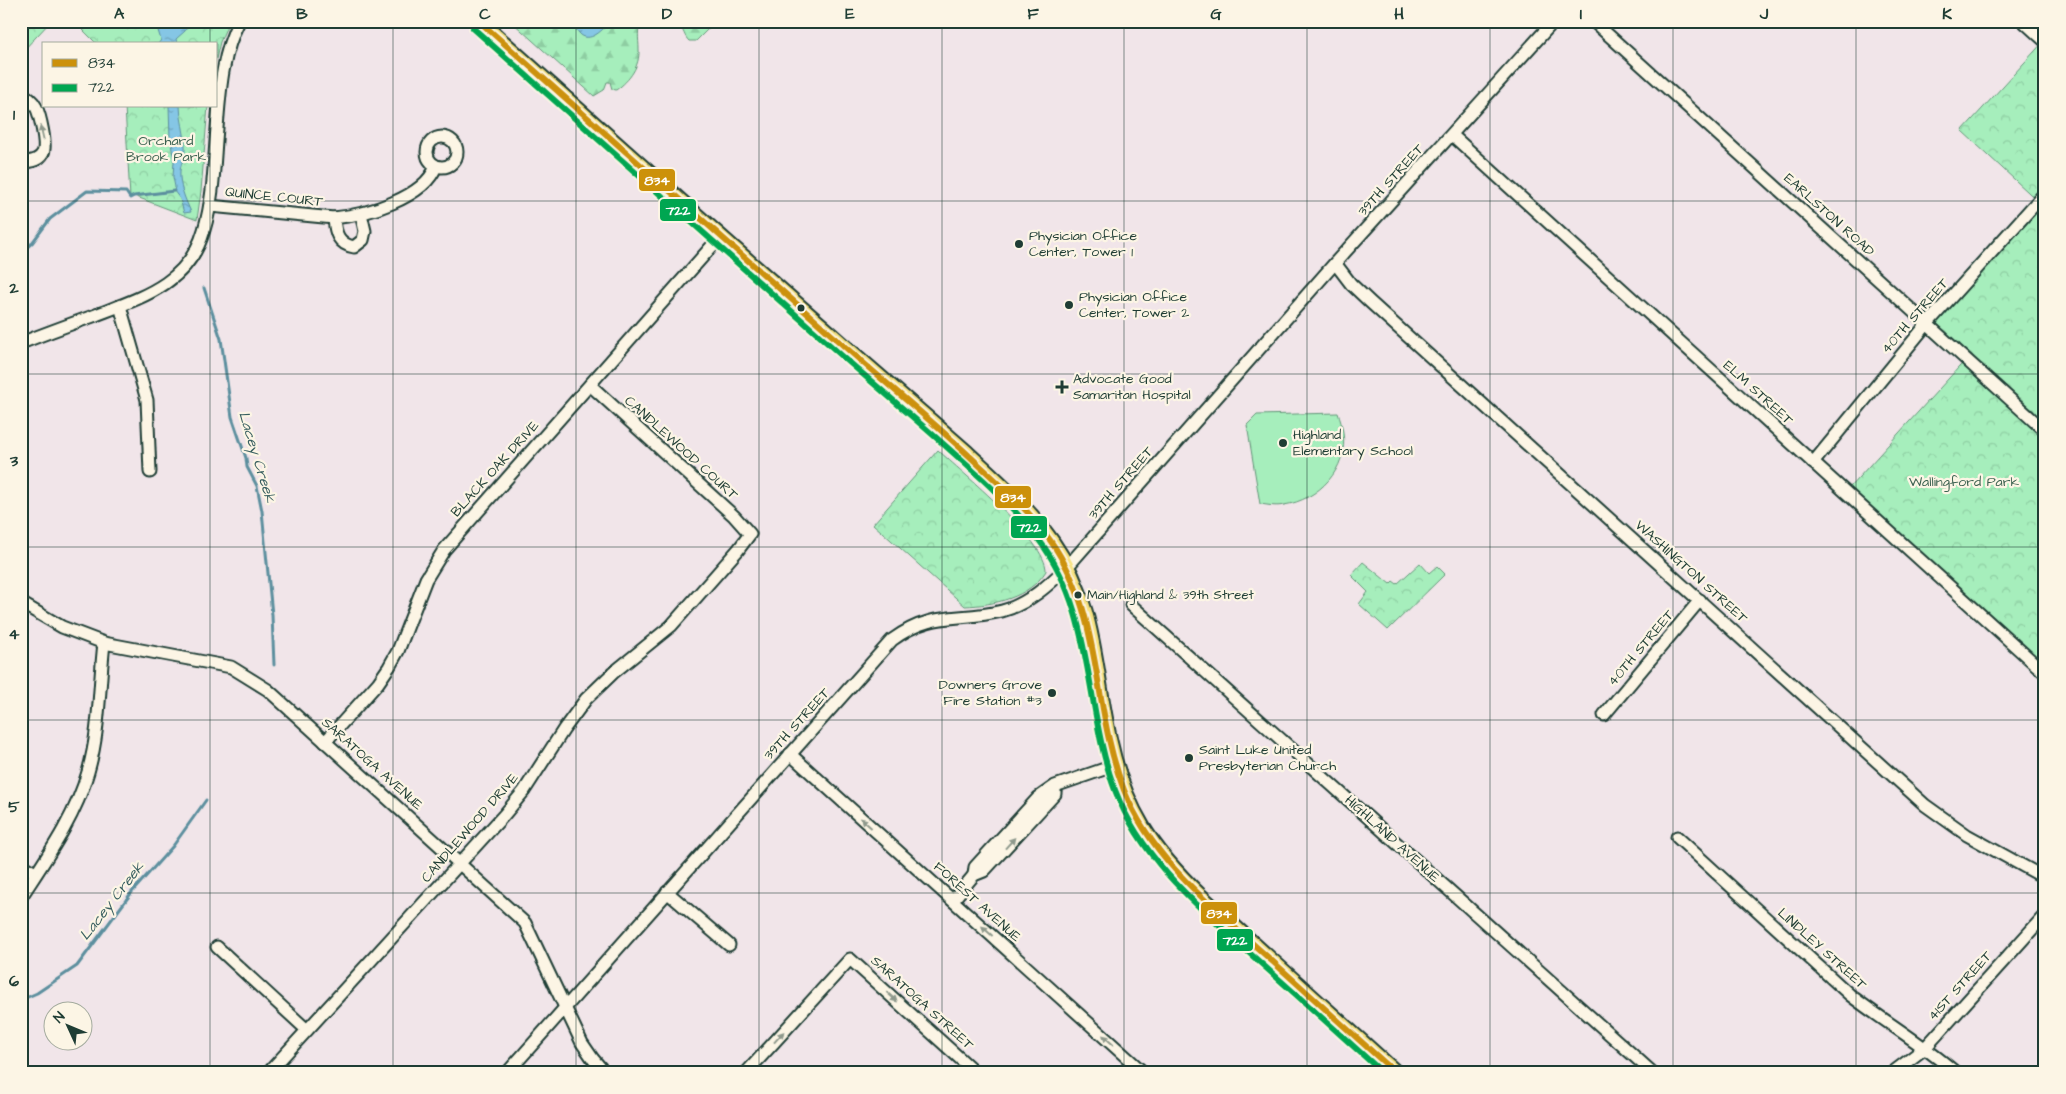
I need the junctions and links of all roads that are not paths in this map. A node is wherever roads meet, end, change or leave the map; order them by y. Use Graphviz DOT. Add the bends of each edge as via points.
graph roads {
  1 [pos="239,21"];
  2 [pos="479,21"];
  3 [pos="1554,21"];
  4 [pos="1594,21"];
  5 [pos="2023,21"];
  6 [pos="2045,41"];
  7 [pos="21,94"];
  8 [pos="1452,135"];
  9 [pos="21,159"];
  10 [pos="436,166"];
  11 [pos="2045,193"];
  12 [pos="210,206"];
  13 [pos="361,214"];
  14 [pos="334,218"];
  15 [pos="720,237"];
  16 [pos="1335,263"];
  17 [pos="120,306"];
  18 [pos="1927,324"];
  19 [pos="21,343"];
  20 [pos="590,385"];
  21 [pos="2045,431"];
  22 [pos="1813,463"];
  23 [pos="150,472"];
  24 [pos="750,534"];
  25 [pos="1068,566"];
  26 [pos="1700,600"];
  27 [pos="21,603"];
  28 [pos="1131,605"];
  29 [pos="104,643"];
  30 [pos="2045,673"];
  31 [pos="1604,715"];
  32 [pos="326,742"];
  33 [pos="790,754"];
  34 [pos="1116,765"];
  35 [pos="1677,837"];
  36 [pos="460,864"];
  37 [pos="21,865"];
  38 [pos="36,873"];
  39 [pos="2045,878"];
  40 [pos="666,892"];
  41 [pos="21,897"];
  42 [pos="953,900"];
  43 [pos="2045,915"];
  44 [pos="728,945"];
  45 [pos="217,947"];
  46 [pos="565,1007"];
  47 [pos="307,1030"];
  48 [pos="1925,1048"];
  49 [pos="268,1073"];
  50 [pos="506,1073"];
  51 [pos="605,1073"];
  52 [pos="746,1073"];
  53 [pos="976,1073"];
  54 [pos="1144,1073"];
  55 [pos="1396,1073"];
  56 [pos="1653,1073"];
  57 [pos="1892,1073"];
  58 [pos="1956,1073"];
  1 -- 12 [label="street" via="222,75"];
  2 -- 15 [label="main road"];
  3 -- 8 [label="street, 39TH STREET"];
  4 -- 18 [label="street, EARLSTON ROAD"];
  5 -- 6 [label="street"];
  9 -- 7 [label="street, one-way" via="26,162 39,158 45,144 36,107 32,100"];
  8 -- 16 [label="street, 39TH STREET"];
  8 -- 22 [label="street, ELM STREET"];
  10 -- 13 [label="street, QUINCE COURT" via="427,181 405,196"];
  11 -- 18 [label="street, 40TH STREET"];
  12 -- 14 [label="street, QUINCE COURT"];
  12 -- 17 [label="street" via="200,243 188,264 164,285"];
  13 -- 14 [label="street, QUINCE COURT"];
  13 -- 14 [label="street, QUINCE COURT" via="365,231 363,240 354,247 342,243"];
  15 -- 20 [label="street, BLACK OAK DRIVE"];
  15 -- 25 [label="main road" via="1010,493 1048,536"];
  16 -- 25 [label="street, 39TH STREET"];
  16 -- 26 [label="street, WASHINGTON STREET" via="1370,302"];
  17 -- 19 [label="street"];
  17 -- 23 [label="street" via="147,400"];
  18 -- 21 [label="street, EARLSTON ROAD"];
  18 -- 22 [label="street, 40TH STREET"];
  20 -- 24 [label="street, CANDLEWOOD COURT"];
  20 -- 32 [label="street, BLACK OAK DRIVE" via="444,550 426,579 389,667"];
  22 -- 30 [label="street, ELM STREET"];
  24 -- 36 [label="street, CANDLEWOOD DRIVE" via="671,626 586,699 524,791"];
  25 -- 33 [label="street, 39TH STREET" via="1046,588 1004,610 938,618 906,630 892,640"];
  25 -- 34 [label="main road" via="1094,644 1109,741"];
  26 -- 31 [label="street, 40TH STREET"];
  26 -- 39 [label="street, WASHINGTON STREET" via="1937,815 1967,836"];
  27 -- 29 [label="street, SARATOGA AVENUE" via="62,627"];
  28 -- 56 [label="street, HIGHLAND AVENUE"];
  29 -- 32 [label="street, SARATOGA AVENUE" via="231,667 268,690"];
  29 -- 38 [label="street" via="94,745 88,773 77,804"];
  32 -- 36 [label="street, SARATOGA AVENUE"];
  33 -- 40 [label="street, 39TH STREET"];
  42 -- 33 [label="street, FOREST AVENUE, one-way"];
  34 -- 42 [label="street" via="1056,786 1038,798 976,867 974,875"];
  34 -- 55 [label="main road" via="1133,811 1165,861"];
  35 -- 48 [label="street, LINDLEY STREET" via="1850,996"];
  36 -- 46 [label="street, SARATOGA AVENUE" via="525,923"];
  36 -- 47 [label="street, CANDLEWOOD DRIVE"];
  37 -- 38 [label="street"];
  38 -- 41 [label="street"];
  40 -- 44 [label="street"];
  40 -- 46 [label="street, 39TH STREET"];
  54 -- 42 [label="street, FOREST AVENUE, one-way"];
  43 -- 48 [label="street, 41ST STREET"];
  45 -- 47 [label="street"];
  46 -- 50 [label="street, 39TH STREET"];
  46 -- 51 [label="street, SARATOGA AVENUE" via="585,1049"];
  47 -- 49 [label="street, CANDLEWOOD DRIVE"];
  48 -- 57 [label="street, 41ST STREET"];
  48 -- 58 [label="street, LINDLEY STREET"];
  52 -- 53 [label="street, SARATOGA STREET, one-way" via="850,959"];
}
